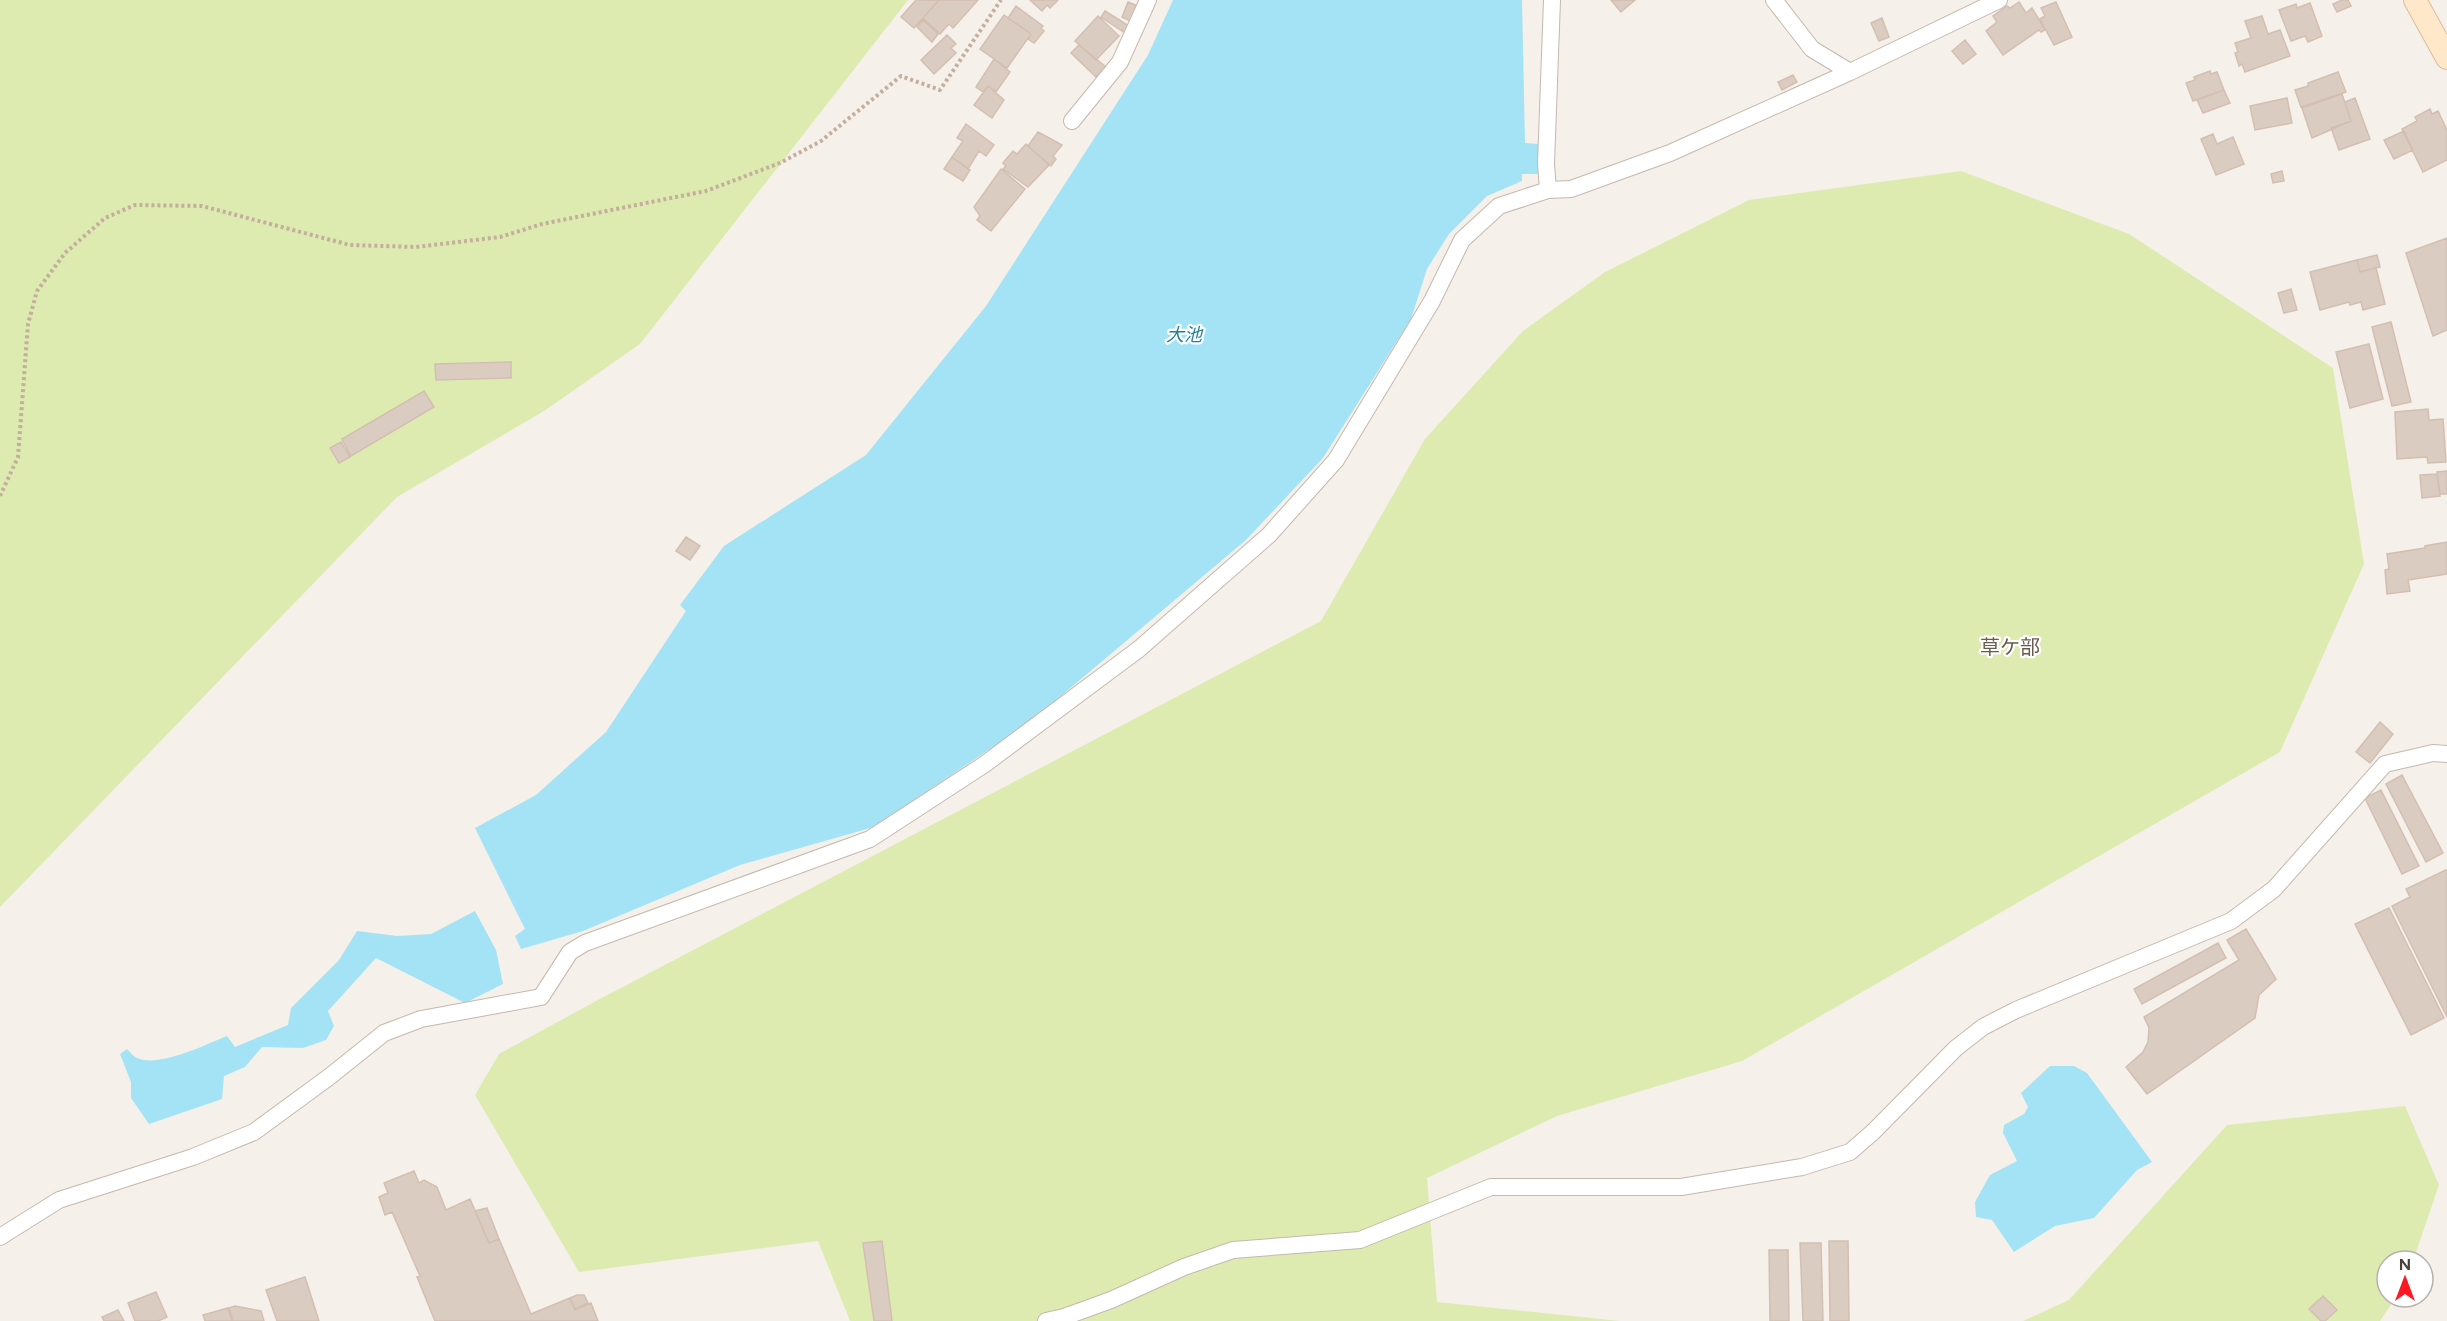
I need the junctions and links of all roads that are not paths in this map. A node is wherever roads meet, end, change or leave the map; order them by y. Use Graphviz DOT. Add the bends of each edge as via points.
graph roads {
  1 [pos="1148,0"];
  2 [pos="1552,0"];
  3 [pos="1774,0"];
  4 [pos="1999,0"];
  5 [pos="2415,0"];
  6 [pos="2447,58"];
  7 [pos="1850,72"];
  8 [pos="1072,121"];
  9 [pos="1548,190"];
  10 [pos="2447,754"];
  11 [pos="0,1237"];
  12 [pos="1046,1321"];
  1 -- 8 [label="street" via="1120,62"];
  2 -- 9 [label="street"];
  3 -- 7 [label="street" via="1812,49"];
  4 -- 7 [label="street"];
  5 -- 6 [label="main road"];
  7 -- 9 [label="street" via="1670,153 1571,189"];
  9 -- 11 [label="street" via="1499,206 1462,240 1432,301 1336,460 1269,535 1139,649 985,764 870,839 585,943 570,952 541,997 421,1019 384,1034 254,1132 193,1157 58,1200"];
  10 -- 12 [label="street" via="2433,753 2385,764 2274,889 2231,921 1983,1027 1956,1048 1850,1152 1802,1167 1681,1186 1491,1186 1360,1240 1233,1250 1111,1300"];
}
